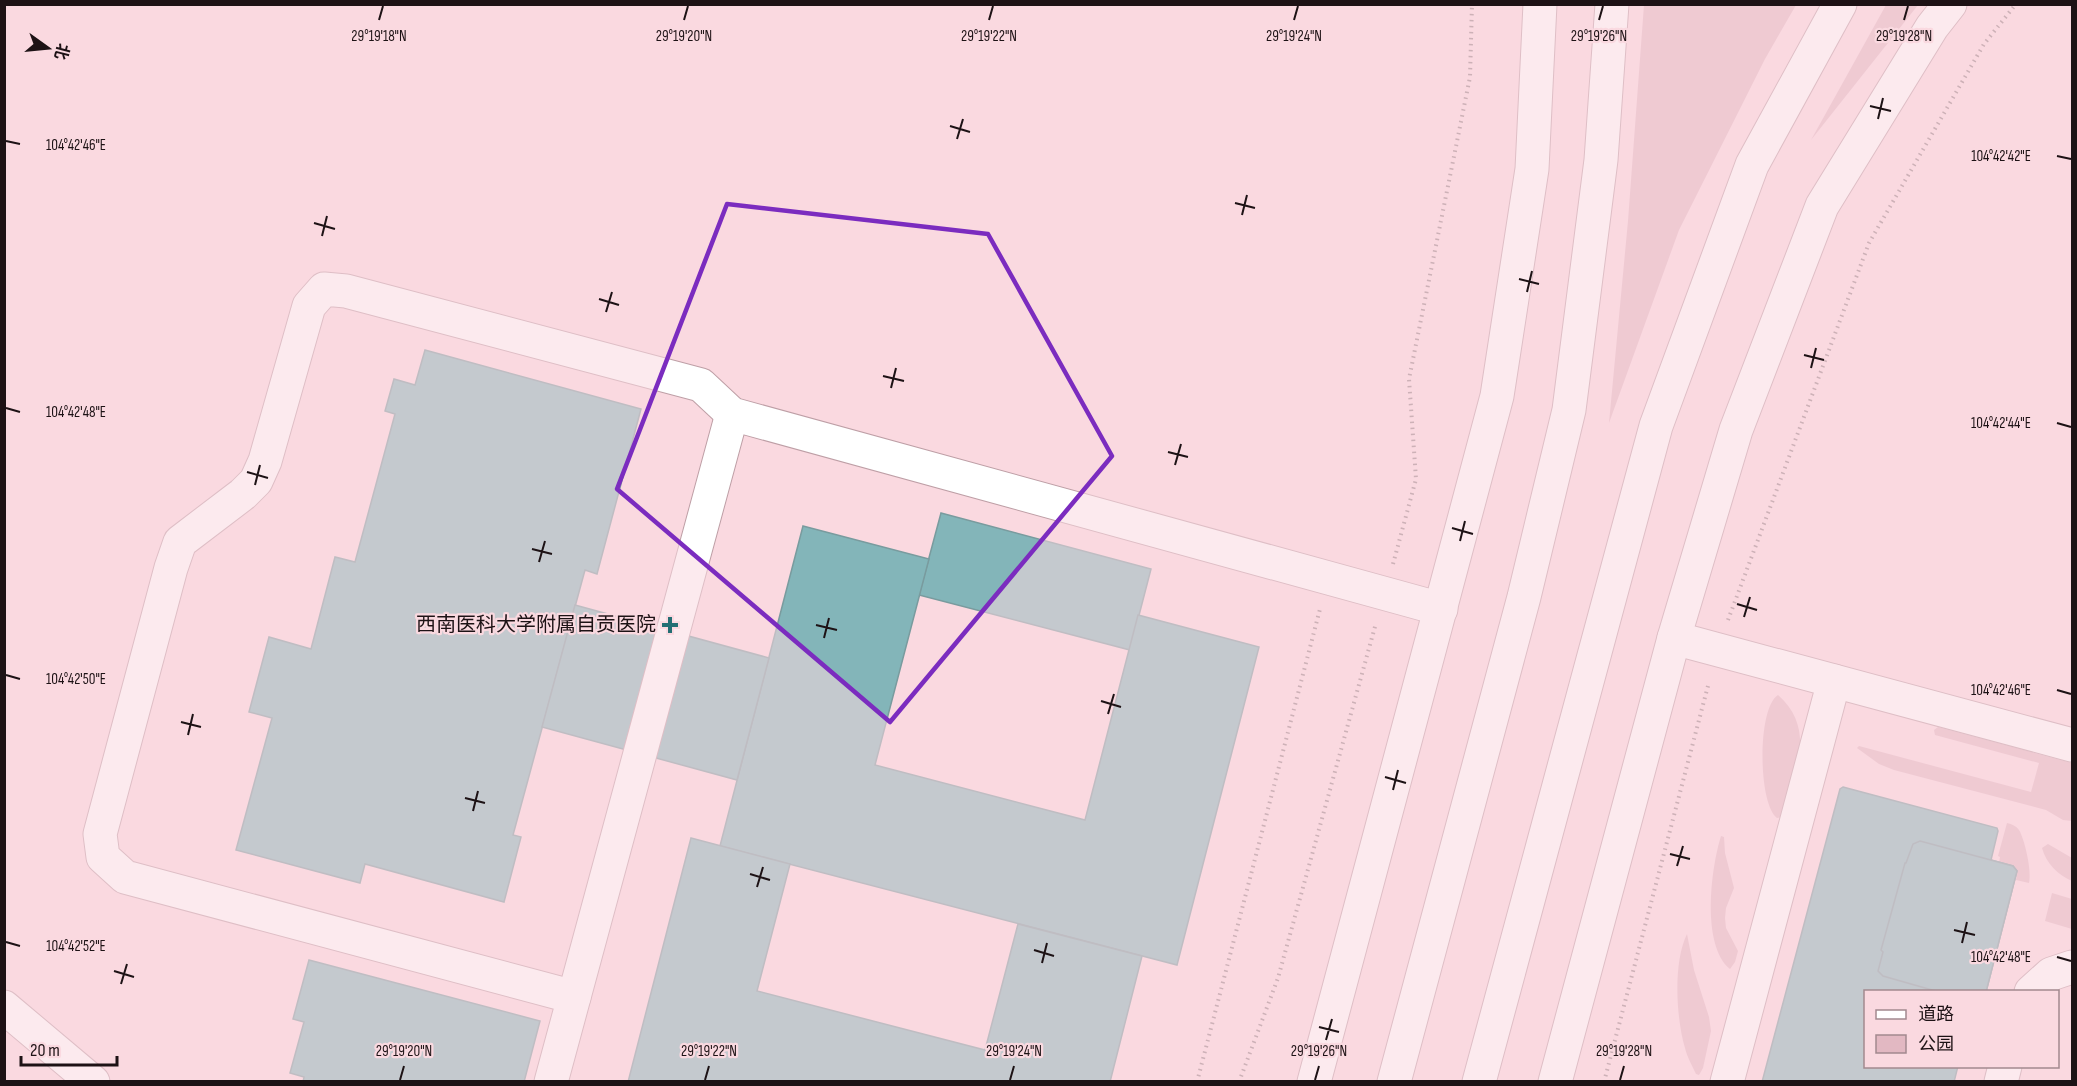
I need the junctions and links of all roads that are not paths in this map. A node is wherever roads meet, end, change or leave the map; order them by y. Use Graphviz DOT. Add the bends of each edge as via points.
graph roads {
  1 [pos="1540,4"];
  2 [pos="1612,4"];
  3 [pos="1840,4"];
  4 [pos="1950,4"];
  5 [pos="732,414"];
  6 [pos="1441,609"];
  7 [pos="1674,638"];
  8 [pos="1834,681"];
  9 [pos="2073,745"];
  10 [pos="2073,967"];
  11 [pos="2033,990"];
  12 [pos="574,997"];
  13 [pos="4,1007"];
  14 [pos="82,1078"];
  15 [pos="551,1082"];
  16 [pos="1314,1082"];
  17 [pos="1394,1082"];
  18 [pos="1479,1082"];
  19 [pos="1555,1082"];
  20 [pos="1727,1082"];
  1 -- 6 [label="main road" via="1532,169 1497,396"];
  2 -- 17 [label="main road" via="1601,160 1569,410 1524,597"];
  3 -- 18 [label="main road" via="1752,165 1656,426"];
  4 -- 7 [label="main road" via="1822,206 1736,430"];
  5 -- 6 [label="main road"];
  5 -- 12 [label="main road"];
  5 -- 12 [label="main road" via="701,385 346,291 324,289 309,306 256,481 180,542 165,591 100,834 104,856 125,877"];
  6 -- 16 [label="main road"];
  7 -- 8 [label="main road"];
  7 -- 19 [label="main road"];
  8 -- 9 [label="main road"];
  8 -- 20 [label="main road"];
  10 -- 11 [label="main road" via="2051,974"];
  12 -- 15 [label="main road"];
  13 -- 14 [label="main road"];
}
